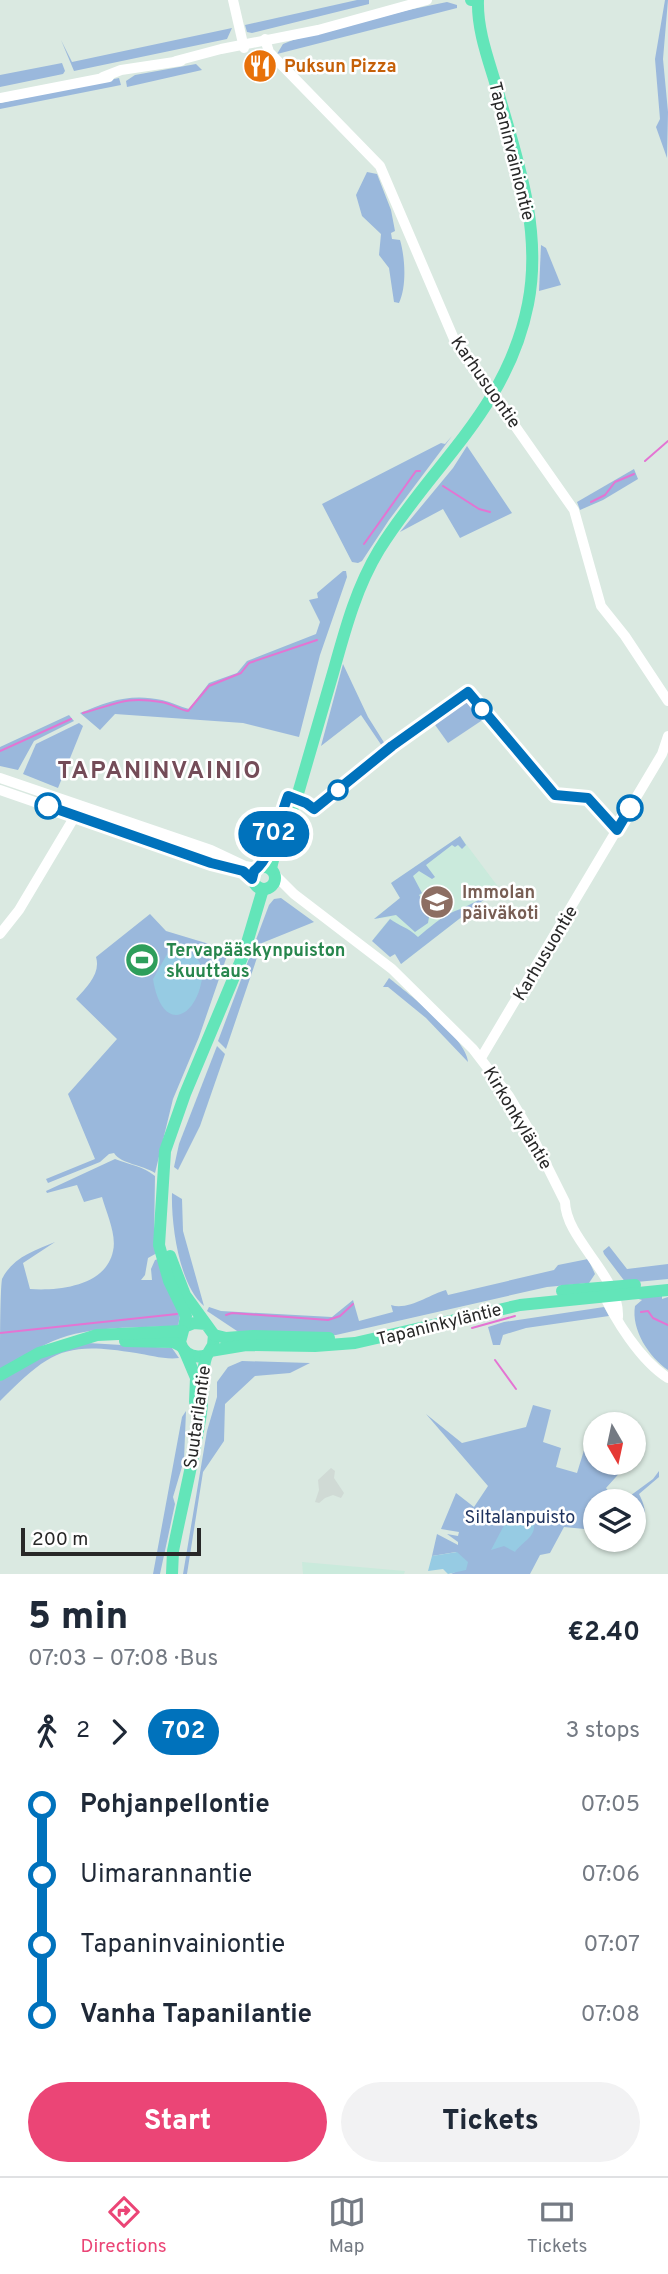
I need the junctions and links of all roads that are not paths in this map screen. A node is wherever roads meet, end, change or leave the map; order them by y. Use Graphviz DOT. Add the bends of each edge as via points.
graph roads {
  1 [pos="233,0"];
  2 [pos="427,0"];
  3 [pos="470,0"];
  4 [pos="478,0"];
  5 [pos="266,42"];
  6 [pos="244,47"];
  7 [pos="0,98"];
  8 [pos="491,392"];
  9 [pos="668,701"];
  10 [pos="668,736"];
  11 [pos="0,778"];
  12 [pos="0,790"];
  13 [pos="78,810"];
  14 [pos="263,878"];
  15 [pos="0,934"];
  16 [pos="481,1058"];
  17 [pos="160,1212"];
  18 [pos="668,1282"];
  19 [pos="668,1290"];
  20 [pos="608,1291"];
  21 [pos="183,1329"];
  22 [pos="210,1330"];
  23 [pos="86,1338"];
  24 [pos="183,1349"];
  25 [pos="208,1353"];
  26 [pos="0,1375"];
  27 [pos="668,1378"];
  28 [pos="187,1479"];
  29 [pos="173,1551"];
  30 [pos="165,1574"];
  31 [pos="172,1574"];
  1 -- 6 [label="street"];
  2 -- 5 [label="street"];
  3 -- 4 [label="main road"];
  3 -- 8 [label="main road, Tapaninvainiontie" via="477,48 518,192 524,242 524,280 516,323"];
  4 -- 8 [label="main road, Tapaninvainiontie" via="484,46 528,202 532,242 524,324 513,357"];
  5 -- 6 [label="street"];
  5 -- 8 [label="street, Karhusuontie" via="283,67 380,166 454,339"];
  6 -- 7 [label="street"];
  8 -- 9 [label="street, Karhusuontie" via="574,510 601,606"];
  8 -- 14 [label="main road, Tapaninvainiontie" via="391,531 357,592 296,799"];
  10 -- 16 [label="street, Karhusuontie" via="662,754 552,944"];
  11 -- 13 [label="street, Kirkonkyläntie"];
  12 -- 13 [label="street, Kirkonkyläntie"];
  13 -- 14 [label="street, Kirkonkyläntie" via="211,850"];
  13 -- 15 [label="street"];
  14 -- 16 [label="street, Kirkonkyläntie" via="294,894 375,957"];
  14 -- 17 [label="main road, Tapaninvainiontie" via="165,1151"];
  16 -- 20 [label="street, Kirkonkyläntie" via="528,1128 565,1202 572,1207"];
  17 -- 21 [label="main road, Tapaninvainiontie" via="162,1260 186,1317"];
  17 -- 22 [label="main road, Tapaninvainiontie" via="179,1284"];
  18 -- 20 [label="main road, Tapaninkyläntie"];
  19 -- 20 [label="main road, Tapaninkyläntie"];
  20 -- 22 [label="main road, Tapaninkyläntie" via="538,1295 342,1338 226,1338"];
  20 -- 25 [label="main road, Tapaninkyläntie" via="485,1311 355,1343 246,1345"];
  20 -- 27 [label="street, Kirkonkyläntie" via="618,1317 647,1361"];
  21 -- 22 [label="main road" via="194,1323"];
  21 -- 23 [label="main road"];
  21 -- 24 [label="main road"];
  22 -- 25 [label="main road"];
  23 -- 24 [label="main road" via="173,1342"];
  23 -- 26 [label="main road" via="39,1353"];
  24 -- 25 [label="main road" via="194,1357"];
  24 -- 28 [label="main road, Suutarilantie" via="196,1378"];
  25 -- 28 [label="main road, Suutarilantie"];
  28 -- 29 [label="main road, Suutarilantie"];
  29 -- 30 [label="main road, Suutarilantie"];
  29 -- 31 [label="main road, Suutarilantie"];
}
